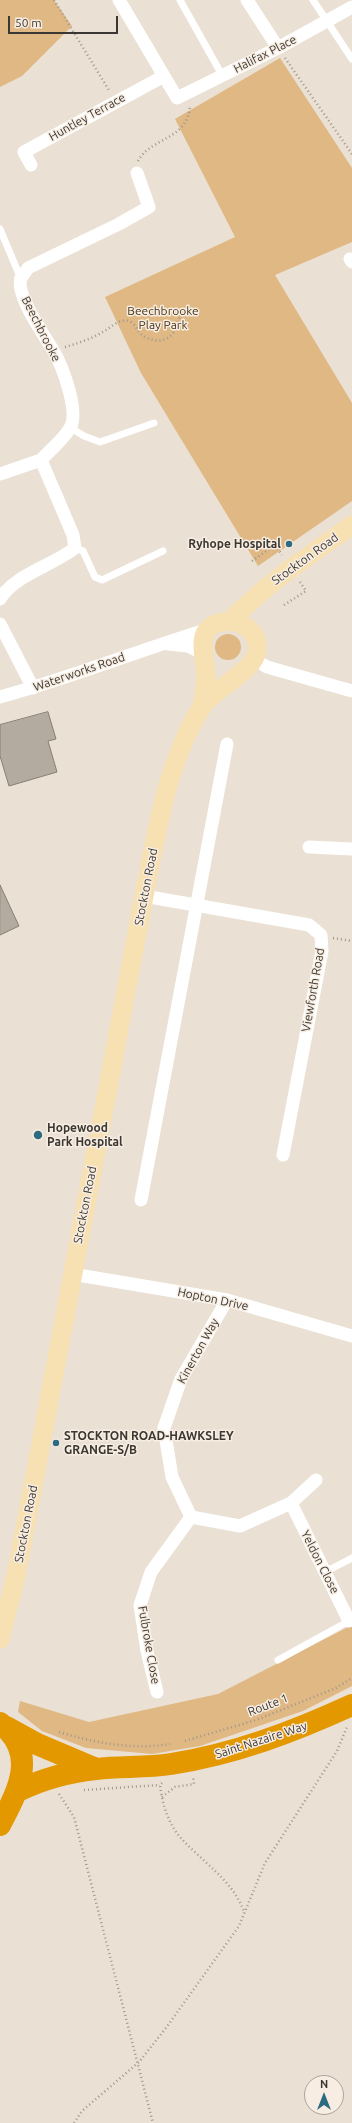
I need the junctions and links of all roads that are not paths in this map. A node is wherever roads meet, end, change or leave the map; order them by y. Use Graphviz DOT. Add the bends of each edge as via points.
graph roads {
  1 [pos="119,0"];
  2 [pos="180,0"];
  3 [pos="247,0"];
  4 [pos="313,0"];
  5 [pos="352,7"];
  6 [pos="326,22"];
  7 [pos="278,48"];
  8 [pos="352,59"];
  9 [pos="222,75"];
  10 [pos="164,76"];
  11 [pos="31,165"];
  12 [pos="137,173"];
  13 [pos="0,229"];
  14 [pos="21,278"];
  15 [pos="154,424"];
  16 [pos="71,428"];
  17 [pos="41,460"];
  18 [pos="0,474"];
  19 [pos="352,525"];
  20 [pos="74,548"];
  21 [pos="163,551"];
  22 [pos="259,594"];
  23 [pos="0,599"];
  24 [pos="230,620"];
  25 [pos="0,624"];
  26 [pos="209,629"];
  27 [pos="251,632"];
  28 [pos="156,645"];
  29 [pos="204,657"];
  30 [pos="254,659"];
  31 [pos="240,674"];
  32 [pos="33,688"];
  33 [pos="352,691"];
  34 [pos="0,697"];
  35 [pos="202,707"];
  36 [pos="227,744"];
  37 [pos="309,847"];
  38 [pos="352,849"];
  39 [pos="144,896"];
  40 [pos="198,905"];
  41 [pos="283,1155"];
  42 [pos="141,1200"];
  43 [pos="72,1274"];
  44 [pos="227,1300"];
  45 [pos="352,1336"];
  46 [pos="316,1480"];
  47 [pos="291,1504"];
  48 [pos="191,1517"];
  49 [pos="352,1558"];
  50 [pos="325,1572"];
  51 [pos="350,1621"];
  52 [pos="0,1639"];
  53 [pos="278,1660"];
  54 [pos="157,1692"];
  55 [pos="350,1714"];
  56 [pos="2,1725"];
  57 [pos="96,1769"];
  58 [pos="10,1802"];
  59 [pos="0,1825"];
  1 -- 10 [label="street"];
  2 -- 9 [label="lane"];
  3 -- 7 [label="street"];
  4 -- 6 [label="lane"];
  5 -- 6 [label="street, Halifax Place"];
  6 -- 7 [label="street, Halifax Place"];
  6 -- 8 [label="lane"];
  7 -- 9 [label="street, Halifax Place"];
  9 -- 10 [label="street, Halifax Place" via="182,96"];
  10 -- 11 [label="street, Huntley Terrace" via="24,152"];
  12 -- 14 [label="street" via="149,207 28,268"];
  13 -- 14 [label="lane"];
  14 -- 16 [label="street, Beechbrooke" via="27,306 54,351 66,381 73,409"];
  15 -- 16 [label="lane" via="100,442"];
  16 -- 17 [label="street"];
  17 -- 18 [label="street"];
  17 -- 20 [label="street" via="73,535"];
  19 -- 22 [label="main road, Stockton Road"];
  20 -- 21 [label="lane" via="83,551 95,577 102,580"];
  20 -- 23 [label="street" via="62,558 18,580 6,589"];
  22 -- 24 [label="main road, Stockton Road"];
  22 -- 27 [label="main road"];
  24 -- 26 [label="main road, Stockton Road" via="219,622"];
  24 -- 27 [label="main road" via="238,622"];
  25 -- 32 [label="street"];
  26 -- 28 [label="street, Waterworks Road"];
  26 -- 29 [label="main road, Stockton Road" via="204,636"];
  27 -- 30 [label="main road" via="256,645"];
  28 -- 29 [label="street, Waterworks Road" via="172,643 188,646"];
  28 -- 32 [label="street, Waterworks Road"];
  29 -- 31 [label="main road" via="211,669 220,674"];
  29 -- 35 [label="main road, Stockton Road" via="205,692"];
  30 -- 31 [label="main road, Stockton Road"];
  30 -- 33 [label="street" via="267,667"];
  31 -- 35 [label="main road, Stockton Road"];
  32 -- 34 [label="street, Waterworks Road"];
  35 -- 39 [label="main road, Stockton Road" via="177,759 166,791"];
  36 -- 40 [label="street"];
  37 -- 38 [label="street"];
  39 -- 40 [label="street, Viewforth Road"];
  39 -- 43 [label="main road, Stockton Road"];
  40 -- 41 [label="street, Viewforth Road" via="309,925 321,935 322,951"];
  40 -- 42 [label="street"];
  43 -- 44 [label="street, Hopton Drive"];
  43 -- 52 [label="main road, Stockton Road" via="16,1576"];
  44 -- 45 [label="street, Hopton Drive"];
  44 -- 48 [label="street, Kinerton Way" via="181,1379 164,1428 172,1477"];
  46 -- 47 [label="street"];
  47 -- 48 [label="street" via="240,1526"];
  47 -- 50 [label="street, Yeldon Close"];
  48 -- 54 [label="street, Fulbroke Close" via="151,1572 140,1605"];
  49 -- 50 [label="lane"];
  50 -- 51 [label="street, Yeldon Close"];
  51 -- 53 [label="lane"];
  55 -- 57 [label="highway, Saint Nazaire Way" via="218,1756 142,1768"];
  56 -- 57 [label="highway, Saint Nazaire Way" via="37,1744"];
  56 -- 58 [label="highway" via="14,1737 23,1764 22,1778"];
  57 -- 58 [label="highway, Saint Nazaire Way" via="51,1777"];
  58 -- 59 [label="highway"];
}
